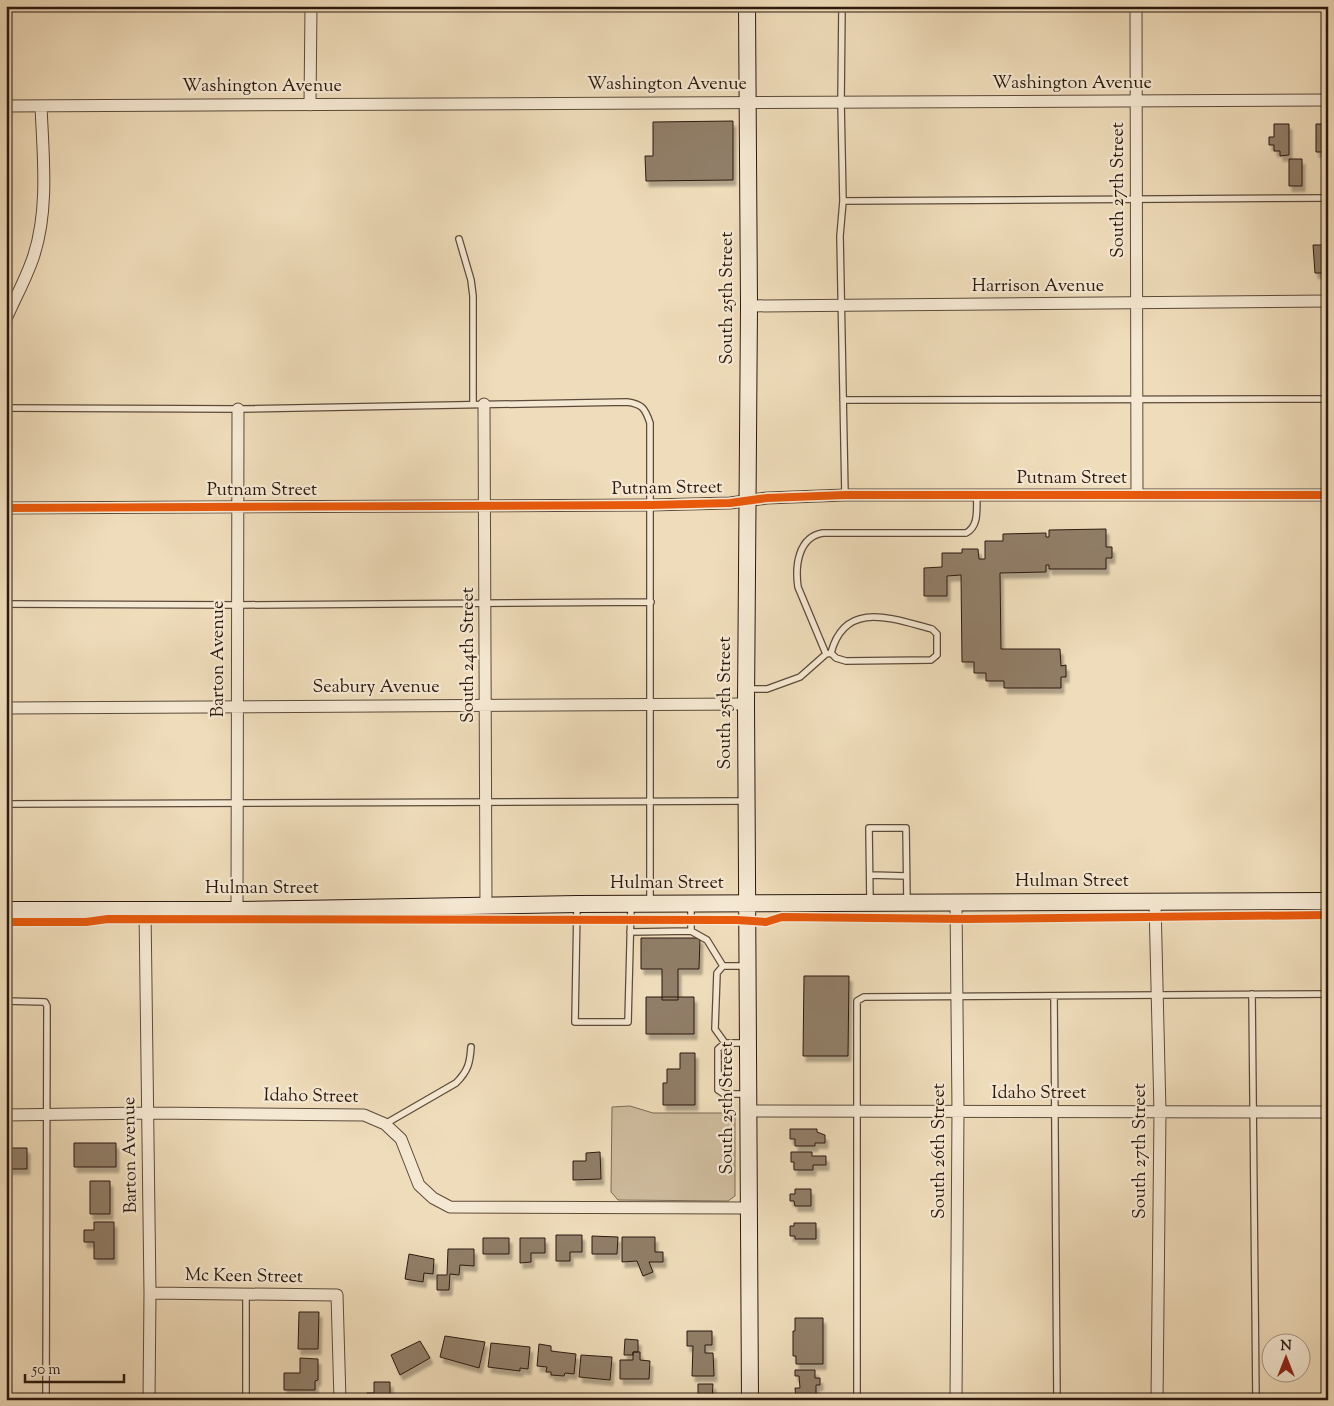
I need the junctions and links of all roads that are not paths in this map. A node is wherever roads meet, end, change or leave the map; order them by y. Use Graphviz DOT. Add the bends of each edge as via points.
graph roads {
  1 [pos="310,6"];
  2 [pos="747,6"];
  3 [pos="842,6"];
  4 [pos="1136,6"];
  5 [pos="1328,100"];
  6 [pos="1137,101"];
  7 [pos="748,102"];
  8 [pos="841,102"];
  9 [pos="310,104"];
  10 [pos="6,106"];
  11 [pos="41,106"];
  12 [pos="1136,198"];
  13 [pos="1328,198"];
  14 [pos="843,201"];
  15 [pos="459,239"];
  16 [pos="1328,302"];
  17 [pos="1136,304"];
  18 [pos="841,305"];
  19 [pos="749,306"];
  20 [pos="6,319"];
  21 [pos="1328,399"];
  22 [pos="843,400"];
  23 [pos="1135,400"];
  24 [pos="479,404"];
  25 [pos="6,408"];
  26 [pos="238,409"];
  27 [pos="977,494"];
  28 [pos="1137,494"];
  29 [pos="845,495"];
  30 [pos="1328,495"];
  31 [pos="747,502"];
  32 [pos="650,505"];
  33 [pos="238,506"];
  34 [pos="485,506"];
  35 [pos="6,508"];
  36 [pos="651,602"];
  37 [pos="486,603"];
  38 [pos="6,604"];
  39 [pos="237,605"];
  40 [pos="828,653"];
  41 [pos="746,697"];
  42 [pos="486,705"];
  43 [pos="650,705"];
  44 [pos="236,706"];
  45 [pos="6,708"];
  46 [pos="746,801"];
  47 [pos="237,802"];
  48 [pos="486,802"];
  49 [pos="650,802"];
  50 [pos="6,804"];
  51 [pos="870,874"];
  52 [pos="906,876"];
  53 [pos="1328,901"];
  54 [pos="1155,902"];
  55 [pos="870,903"];
  56 [pos="907,903"];
  57 [pos="956,903"];
  58 [pos="576,904"];
  59 [pos="630,904"];
  60 [pos="650,904"];
  61 [pos="691,904"];
  62 [pos="746,904"];
  63 [pos="486,906"];
  64 [pos="145,909"];
  65 [pos="6,910"];
  66 [pos="237,910"];
  67 [pos="691,931"];
  68 [pos="630,932"];
  69 [pos="723,966"];
  70 [pos="747,966"];
  71 [pos="1157,994"];
  72 [pos="1252,994"];
  73 [pos="1328,994"];
  74 [pos="1054,996"];
  75 [pos="957,997"];
  76 [pos="6,1001"];
  77 [pos="725,1043"];
  78 [pos="748,1043"];
  79 [pos="471,1047"];
  80 [pos="749,1102"];
  81 [pos="856,1111"];
  82 [pos="958,1111"];
  83 [pos="1056,1112"];
  84 [pos="1160,1112"];
  85 [pos="1253,1112"];
  86 [pos="1328,1112"];
  87 [pos="148,1113"];
  88 [pos="6,1115"];
  89 [pos="46,1115"];
  90 [pos="385,1124"];
  91 [pos="748,1208"];
  92 [pos="150,1293"];
  93 [pos="246,1294"];
  94 [pos="46,1400"];
  95 [pos="149,1400"];
  96 [pos="246,1400"];
  97 [pos="340,1400"];
  98 [pos="750,1400"];
  99 [pos="857,1400"];
  100 [pos="956,1400"];
  101 [pos="1057,1400"];
  102 [pos="1157,1400"];
  103 [pos="1256,1400"];
  1 -- 9 [label="street"];
  2 -- 7 [label="main road, South 25th Street"];
  3 -- 8 [label="lane"];
  4 -- 6 [label="street, South 27th Street"];
  5 -- 6 [label="street, Washington Avenue"];
  6 -- 8 [label="street, Washington Avenue"];
  6 -- 12 [label="street, South 27th Street"];
  7 -- 8 [label="street, Washington Avenue"];
  7 -- 9 [label="street, Washington Avenue"];
  7 -- 19 [label="main road, South 25th Street"];
  8 -- 14 [label="lane"];
  9 -- 11 [label="street, Washington Avenue"];
  10 -- 11 [label="street, Washington Avenue"];
  11 -- 20 [label="street" via="44,199 40,228 34,255"];
  12 -- 13 [label="lane"];
  12 -- 14 [label="lane"];
  12 -- 17 [label="street, South 27th Street"];
  14 -- 18 [label="lane"];
  15 -- 24 [label="lane" via="473,296"];
  16 -- 17 [label="street, Harrison Avenue"];
  17 -- 18 [label="street, Harrison Avenue"];
  17 -- 23 [label="street, South 27th Street"];
  18 -- 19 [label="street, Harrison Avenue"];
  18 -- 22 [label="lane"];
  19 -- 31 [label="main road, South 25th Street"];
  21 -- 23 [label="lane"];
  22 -- 23 [label="lane"];
  22 -- 29 [label="lane"];
  23 -- 28 [label="street, South 27th Street"];
  24 -- 26 [label="lane"];
  24 -- 32 [label="lane" via="640,404 650,423"];
  24 -- 34 [label="street, South 24th Street"];
  25 -- 26 [label="lane"];
  26 -- 33 [label="street, Barton Avenue"];
  27 -- 28 [label="street, Putnam Street"];
  27 -- 29 [label="street, Putnam Street"];
  27 -- 40 [label="lane" via="976,523 966,532 823,532 806,539 796,576 798,587"];
  28 -- 30 [label="street, Putnam Street"];
  29 -- 31 [label="street, Putnam Street" via="767,498"];
  31 -- 32 [label="street, Putnam Street"];
  31 -- 41 [label="main road, South 25th Street"];
  32 -- 34 [label="street, Putnam Street"];
  32 -- 36 [label="lane"];
  33 -- 34 [label="street, Putnam Street"];
  33 -- 35 [label="street, Putnam Street"];
  33 -- 39 [label="street, Barton Avenue"];
  34 -- 37 [label="street, South 24th Street"];
  36 -- 37 [label="lane"];
  36 -- 43 [label="lane"];
  37 -- 39 [label="lane"];
  37 -- 42 [label="street, South 24th Street"];
  38 -- 39 [label="lane"];
  39 -- 44 [label="street, Barton Avenue"];
  40 -- 40 [label="lane" via="841,630 858,619 871,616 932,629 937,634 937,655 931,660 846,661"];
  40 -- 41 [label="lane" via="800,677"];
  41 -- 43 [label="street, Seabury Avenue"];
  41 -- 46 [label="main road, South 25th Street"];
  42 -- 43 [label="street, Seabury Avenue"];
  42 -- 44 [label="street, Seabury Avenue"];
  42 -- 48 [label="street, South 24th Street"];
  43 -- 49 [label="lane"];
  44 -- 45 [label="street, Seabury Avenue"];
  44 -- 47 [label="street, Barton Avenue"];
  46 -- 49 [label="lane"];
  46 -- 62 [label="main road, South 25th Street"];
  47 -- 48 [label="lane"];
  47 -- 50 [label="lane"];
  47 -- 66 [label="street, Barton Avenue"];
  48 -- 49 [label="lane"];
  48 -- 63 [label="street, South 24th Street"];
  49 -- 60 [label="lane"];
  51 -- 52 [label="lane"];
  51 -- 52 [label="lane" via="869,828 906,828"];
  51 -- 55 [label="lane"];
  52 -- 56 [label="lane"];
  53 -- 54 [label="main road, Hulman Street"];
  54 -- 57 [label="main road, Hulman Street"];
  54 -- 71 [label="street, South 27th Street"];
  55 -- 56 [label="main road, Hulman Street"];
  55 -- 62 [label="main road, Hulman Street"];
  56 -- 57 [label="main road, Hulman Street"];
  57 -- 75 [label="street, South 26th Street"];
  58 -- 59 [label="main road, Hulman Street"];
  58 -- 63 [label="main road, Hulman Street"];
  58 -- 68 [label="lane" via="575,1022 628,1022"];
  59 -- 60 [label="main road, Hulman Street"];
  59 -- 68 [label="lane"];
  60 -- 61 [label="main road, Hulman Street"];
  61 -- 62 [label="main road, Hulman Street"];
  61 -- 67 [label="lane"];
  62 -- 70 [label="main road, South 25th Street"];
  63 -- 66 [label="main road, Hulman Street"];
  64 -- 65 [label="main road, Hulman Street"];
  64 -- 66 [label="main road, Hulman Street"];
  64 -- 87 [label="street, Barton Avenue"];
  67 -- 68 [label="lane"];
  67 -- 69 [label="lane" via="707,940"];
  69 -- 70 [label="lane"];
  69 -- 77 [label="lane" via="717,973 715,1029"];
  70 -- 78 [label="main road, South 25th Street"];
  71 -- 72 [label="lane"];
  71 -- 74 [label="lane"];
  71 -- 84 [label="street, South 27th Street"];
  72 -- 73 [label="lane"];
  72 -- 85 [label="lane"];
  74 -- 75 [label="lane"];
  74 -- 83 [label="lane"];
  75 -- 81 [label="lane" via="864,997 857,1001"];
  75 -- 82 [label="street, South 26th Street"];
  76 -- 89 [label="lane" via="38,1000 47,1006"];
  77 -- 78 [label="lane"];
  77 -- 80 [label="lane" via="718,1049 718,1090"];
  78 -- 80 [label="main road, South 25th Street"];
  79 -- 90 [label="lane" via="470,1065 456,1083"];
  80 -- 81 [label="street, Idaho Street"];
  80 -- 91 [label="main road, South 25th Street"];
  81 -- 82 [label="street, Idaho Street"];
  81 -- 99 [label="lane"];
  82 -- 83 [label="street, Idaho Street"];
  82 -- 100 [label="street, South 26th Street"];
  83 -- 84 [label="street, Idaho Street"];
  83 -- 101 [label="lane"];
  84 -- 85 [label="street, Idaho Street"];
  84 -- 102 [label="street, South 27th Street"];
  85 -- 86 [label="street, Idaho Street"];
  85 -- 103 [label="lane"];
  87 -- 89 [label="street, Idaho Street"];
  87 -- 90 [label="street, Idaho Street" via="364,1115"];
  87 -- 92 [label="street, Barton Avenue"];
  88 -- 89 [label="street, Idaho Street"];
  89 -- 94 [label="lane"];
  90 -- 91 [label="street, Idaho Street" via="401,1139 418,1185 450,1207"];
  91 -- 98 [label="main road, South 25th Street"];
  92 -- 93 [label="street, Mc Keen Street"];
  92 -- 95 [label="street, Barton Avenue"];
  93 -- 96 [label="lane"];
  93 -- 97 [label="street, Mc Keen Street" via="337,1295"];
}
